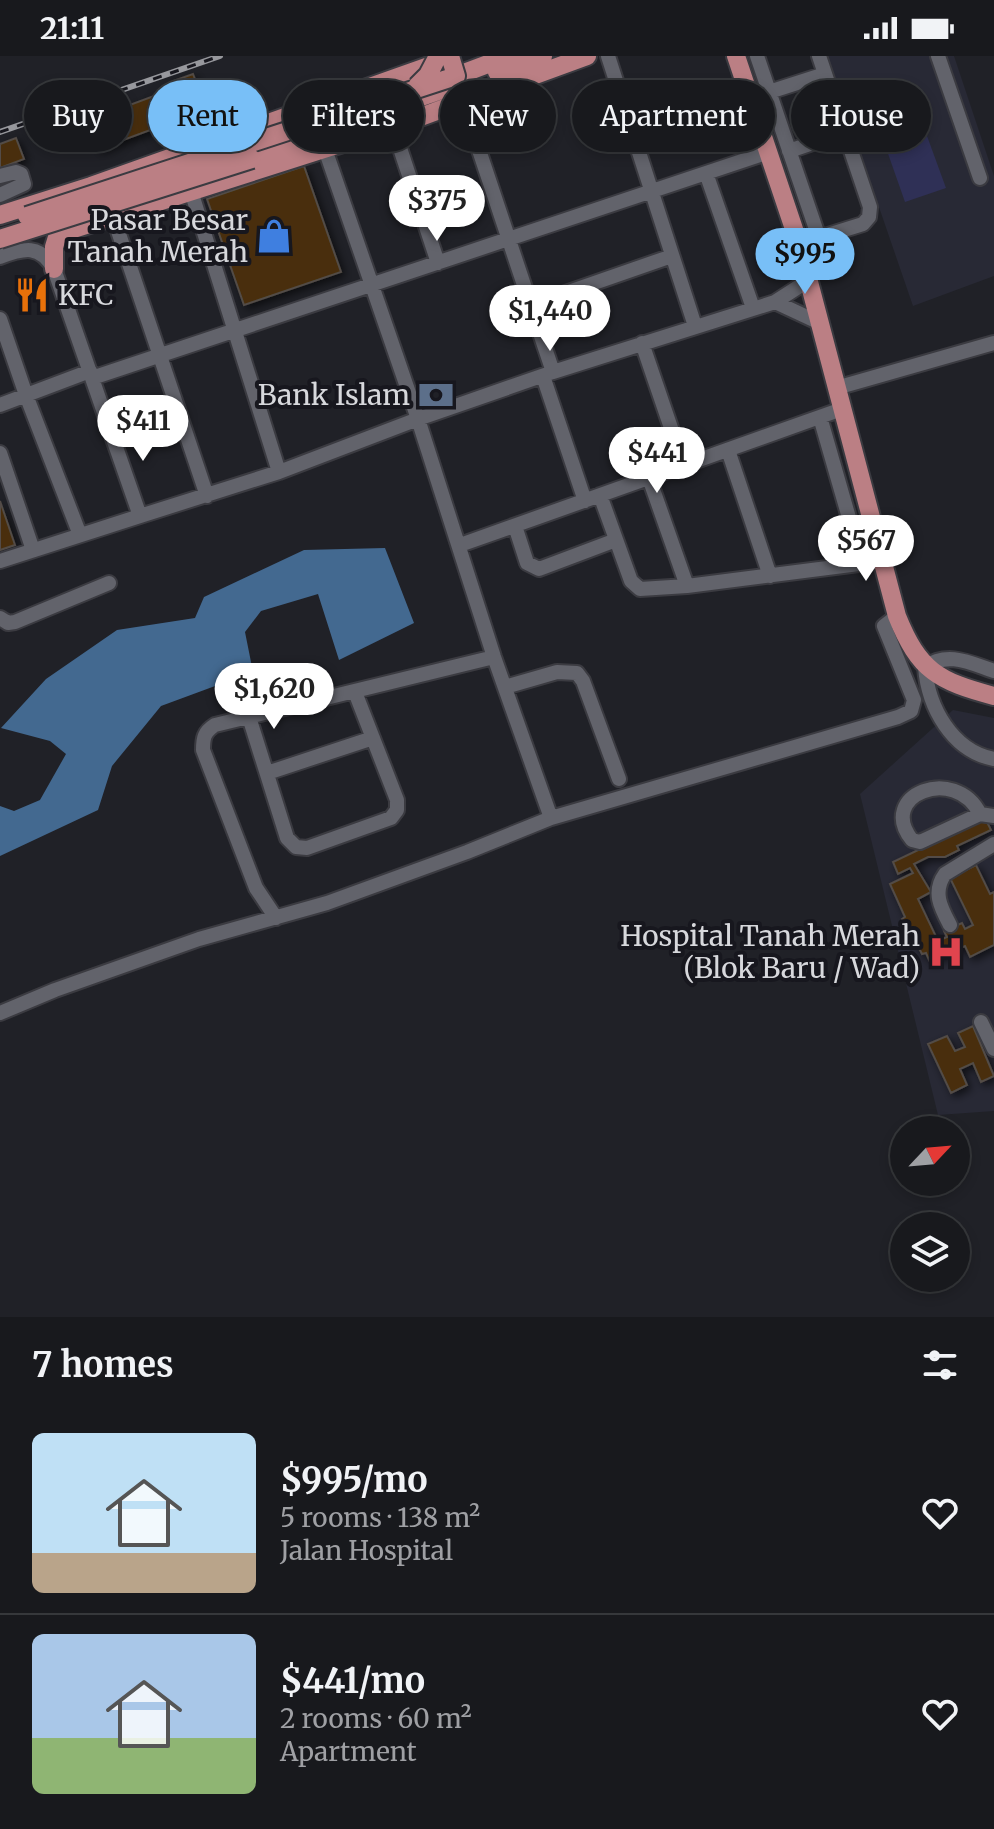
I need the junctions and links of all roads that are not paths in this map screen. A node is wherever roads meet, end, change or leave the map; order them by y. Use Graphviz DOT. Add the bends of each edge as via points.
graph roads {
  1 [pos="450,56"];
  2 [pos="457,56"];
  3 [pos="543,56"];
  4 [pos="568,56"];
  5 [pos="587,56"];
  6 [pos="608,56"];
  7 [pos="736,56"];
  8 [pos="757,56"];
  9 [pos="819,56"];
  10 [pos="938,56"];
  11 [pos="432,58"];
  12 [pos="501,59"];
  13 [pos="825,74"];
  14 [pos="452,79"];
  15 [pos="423,80"];
  16 [pos="524,80"];
  17 [pos="615,80"];
  18 [pos="743,80"];
  19 [pos="765,80"];
  20 [pos="827,80"];
  21 [pos="424,87"];
  22 [pos="775,90"];
  23 [pos="775,110"];
  24 [pos="283,132"];
  25 [pos="789,151"];
  26 [pos="315,152"];
  27 [pos="326,152"];
  28 [pos="401,152"];
  29 [pos="480,152"];
  30 [pos="638,152"];
  31 [pos="769,152"];
  32 [pos="852,152"];
  33 [pos="252,159"];
  34 [pos="706,173"];
  35 [pos="0,176"];
  36 [pos="980,178"];
  37 [pos="91,186"];
  38 [pos="191,191"];
  39 [pos="651,192"];
  40 [pos="0,195"];
  41 [pos="0,215"];
  42 [pos="113,216"];
  43 [pos="0,225"];
  44 [pos="58,234"];
  45 [pos="819,238"];
  46 [pos="0,239"];
  47 [pos="509,239"];
  48 [pos="799,244"];
  49 [pos="672,256"];
  50 [pos="0,257"];
  51 [pos="438,263"];
  52 [pos="54,269"];
  53 [pos="809,280"];
  54 [pos="372,284"];
  55 [pos="775,302"];
  56 [pos="531,305"];
  57 [pos="753,308"];
  58 [pos="0,319"];
  59 [pos="820,323"];
  60 [pos="695,326"];
  61 [pos="235,331"];
  62 [pos="642,343"];
  63 [pos="994,343"];
  64 [pos="161,356"];
  65 [pos="91,374"];
  66 [pos="548,374"];
  67 [pos="836,388"];
  68 [pos="26,395"];
  69 [pos="0,405"];
  70 [pos="842,409"];
  71 [pos="820,417"];
  72 [pos="418,419"];
  73 [pos="728,450"];
  74 [pos="0,453"];
  75 [pos="684,466"];
  76 [pos="279,472"];
  77 [pos="649,478"];
  78 [pos="600,495"];
  79 [pos="207,496"];
  80 [pos="585,501"];
  81 [pos="140,516"];
  82 [pos="515,526"];
  83 [pos="80,535"];
  84 [pos="616,540"];
  85 [pos="460,545"];
  86 [pos="33,550"];
  87 [pos="0,561"];
  88 [pos="882,561"];
  89 [pos="862,563"];
  90 [pos="770,576"];
  91 [pos="109,583"];
  92 [pos="687,586"];
  93 [pos="897,616"];
  94 [pos="0,618"];
  95 [pos="494,657"];
  96 [pos="925,667"];
  97 [pos="994,671"];
  98 [pos="505,687"];
  99 [pos="355,692"];
  100 [pos="994,696"];
  101 [pos="249,717"];
  102 [pos="373,738"];
  103 [pos="994,759"];
  104 [pos="267,773"];
  105 [pos="619,779"];
  106 [pos="987,815"];
  107 [pos="551,818"];
  108 [pos="994,844"];
  109 [pos="276,918"];
  110 [pos="950,925"];
  111 [pos="0,1013"];
  112 [pos="981,1022"];
  113 [pos="994,1049"];
  1 -- 14 [label="main road, bridge"];
  2 -- 11 [label="main road"];
  2 -- 12 [label="main road"];
  3 -- 14 [label="main road" via="463,83"];
  4 -- 33 [label="main road"];
  5 -- 16 [label="main road"];
  6 -- 17 [label="street"];
  7 -- 18 [label="main road"];
  8 -- 19 [label="street"];
  9 -- 13 [label="street"];
  10 -- 36 [label="street"];
  11 -- 14 [label="main road, bridge"];
  11 -- 15 [label="main road, bridge"];
  11 -- 37 [label="main road"];
  12 -- 14 [label="main road"];
  13 -- 20 [label="street"];
  13 -- 22 [label="street"];
  14 -- 21 [label="main road, bridge"];
  14 -- 33 [label="main road" via="444,89"];
  23 -- 25 [label="street"];
  24 -- 43 [label="main road, bridge"];
  25 -- 45 [label="street"];
  26 -- 38 [label="main road"];
  27 -- 54 [label="street"];
  28 -- 51 [label="street"];
  29 -- 47 [label="street"];
  30 -- 39 [label="street"];
  31 -- 34 [label="street"];
  31 -- 48 [label="main road"];
  32 -- 45 [label="street" via="869,217 863,224"];
  33 -- 46 [label="main road, bridge"];
  34 -- 39 [label="street"];
  34 -- 57 [label="street"];
  35 -- 40 [label="street" via="16,172 24,184"];
  37 -- 41 [label="main road"];
  37 -- 44 [label="main road"];
  38 -- 42 [label="main road"];
  38 -- 61 [label="street"];
  39 -- 47 [label="street"];
  39 -- 49 [label="street"];
  42 -- 44 [label="main road"];
  42 -- 64 [label="street"];
  44 -- 52 [label="main road"];
  45 -- 48 [label="street"];
  47 -- 51 [label="street"];
  47 -- 56 [label="street"];
  48 -- 53 [label="main road"];
  49 -- 56 [label="street"];
  49 -- 60 [label="street"];
  50 -- 52 [label="street" via="33,249"];
  51 -- 54 [label="street"];
  52 -- 65 [label="street"];
  53 -- 55 [label="street"];
  53 -- 59 [label="main road"];
  54 -- 61 [label="street"];
  54 -- 72 [label="street"];
  55 -- 57 [label="street"];
  55 -- 59 [label="street"];
  56 -- 66 [label="street"];
  57 -- 60 [label="street"];
  58 -- 68 [label="street"];
  59 -- 67 [label="main road"];
  60 -- 62 [label="street"];
  61 -- 64 [label="street"];
  61 -- 76 [label="street"];
  62 -- 66 [label="street"];
  62 -- 75 [label="street"];
  63 -- 67 [label="street"];
  64 -- 65 [label="street"];
  64 -- 79 [label="street"];
  65 -- 68 [label="street"];
  65 -- 81 [label="street"];
  66 -- 72 [label="street"];
  66 -- 80 [label="street"];
  67 -- 70 [label="main road"];
  68 -- 69 [label="street"];
  68 -- 83 [label="street"];
  70 -- 71 [label="street"];
  70 -- 88 [label="main road"];
  71 -- 73 [label="street"];
  71 -- 89 [label="street"];
  72 -- 76 [label="street"];
  72 -- 85 [label="street"];
  73 -- 75 [label="street"];
  73 -- 90 [label="street"];
  74 -- 86 [label="street"];
  75 -- 77 [label="street"];
  76 -- 79 [label="street"];
  77 -- 78 [label="street"];
  77 -- 92 [label="street"];
  78 -- 80 [label="street"];
  78 -- 84 [label="street"];
  79 -- 81 [label="street"];
  80 -- 82 [label="street"];
  81 -- 83 [label="street"];
  82 -- 84 [label="street" via="527,563 539,569"];
  82 -- 85 [label="street"];
  83 -- 86 [label="street"];
  84 -- 92 [label="street" via="636,587"];
  85 -- 95 [label="street"];
  86 -- 87 [label="street"];
  88 -- 89 [label="street"];
  88 -- 93 [label="main road"];
  89 -- 90 [label="street"];
  90 -- 92 [label="street"];
  91 -- 94 [label="street" via="15,622"];
  93 -- 96 [label="main road"];
  93 -- 107 [label="street" via="884,626 914,700 911,711"];
  95 -- 98 [label="street"];
  95 -- 99 [label="street"];
  96 -- 97 [label="street" via="944,657"];
  96 -- 100 [label="main road"];
  96 -- 103 [label="street" via="931,699 949,730 974,752"];
  98 -- 105 [label="street" via="557,672 577,673"];
  98 -- 107 [label="street"];
  99 -- 101 [label="street"];
  99 -- 102 [label="street"];
  101 -- 104 [label="street"];
  101 -- 109 [label="street" via="207,730 203,750 256,888"];
  102 -- 104 [label="street"];
  102 -- 104 [label="street" via="397,810 391,818 307,848 296,847 287,838"];
  106 -- 106 [label="street" via="962,792 931,788 912,796 903,823 912,840 920,842"];
  107 -- 109 [label="street"];
  108 -- 110 [label="street" via="939,881 938,901"];
  109 -- 111 [label="street" via="199,939"];
  112 -- 113 [label="street"];
}
